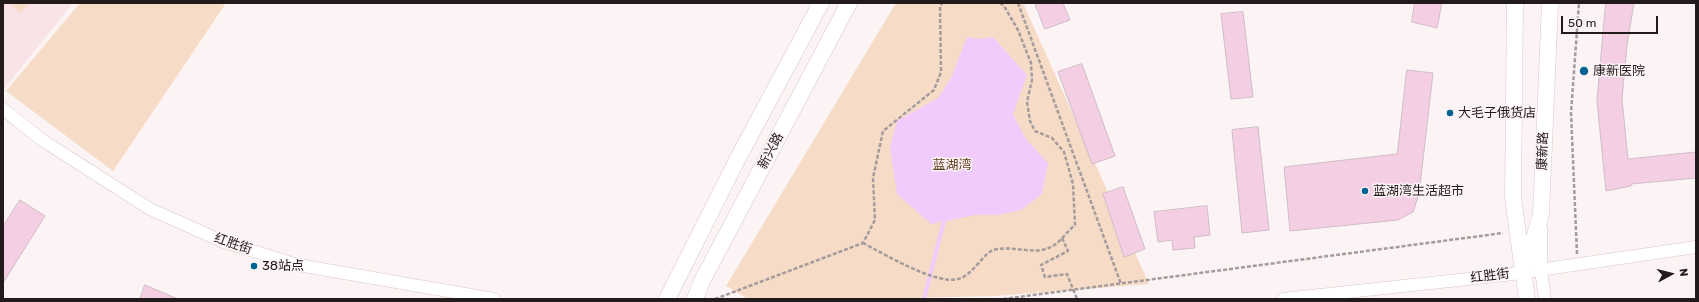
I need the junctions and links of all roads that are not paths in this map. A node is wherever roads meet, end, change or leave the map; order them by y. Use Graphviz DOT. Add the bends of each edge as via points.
graph roads {
  1 [pos="821,3"];
  2 [pos="849,3"];
  3 [pos="1515,3"];
  4 [pos="1550,3"];
  5 [pos="3,110"];
  6 [pos="1541,214"];
  7 [pos="1696,248"];
  8 [pos="1541,270"];
  9 [pos="1524,272"];
  10 [pos="494,299"];
  11 [pos="667,299"];
  12 [pos="695,299"];
  13 [pos="1283,299"];
  14 [pos="1527,299"];
  15 [pos="1545,299"];
  1 -- 11 [label="main road, 新兴路" via="738,158"];
  2 -- 12 [label="main road, 新兴路" via="702,281"];
  3 -- 9 [label="main road" via="1513,198"];
  4 -- 6 [label="main road, 康新路"];
  5 -- 10 [label="street, 红胜街" via="42,140 150,208 224,242 298,265"];
  6 -- 8 [label="street"];
  6 -- 9 [label="main road, 康新路"];
  7 -- 8 [label="street, 红胜街"];
  8 -- 9 [label="street, 红胜街"];
  8 -- 15 [label="street"];
  9 -- 13 [label="street, 红胜街"];
  9 -- 14 [label="main road"];
}
